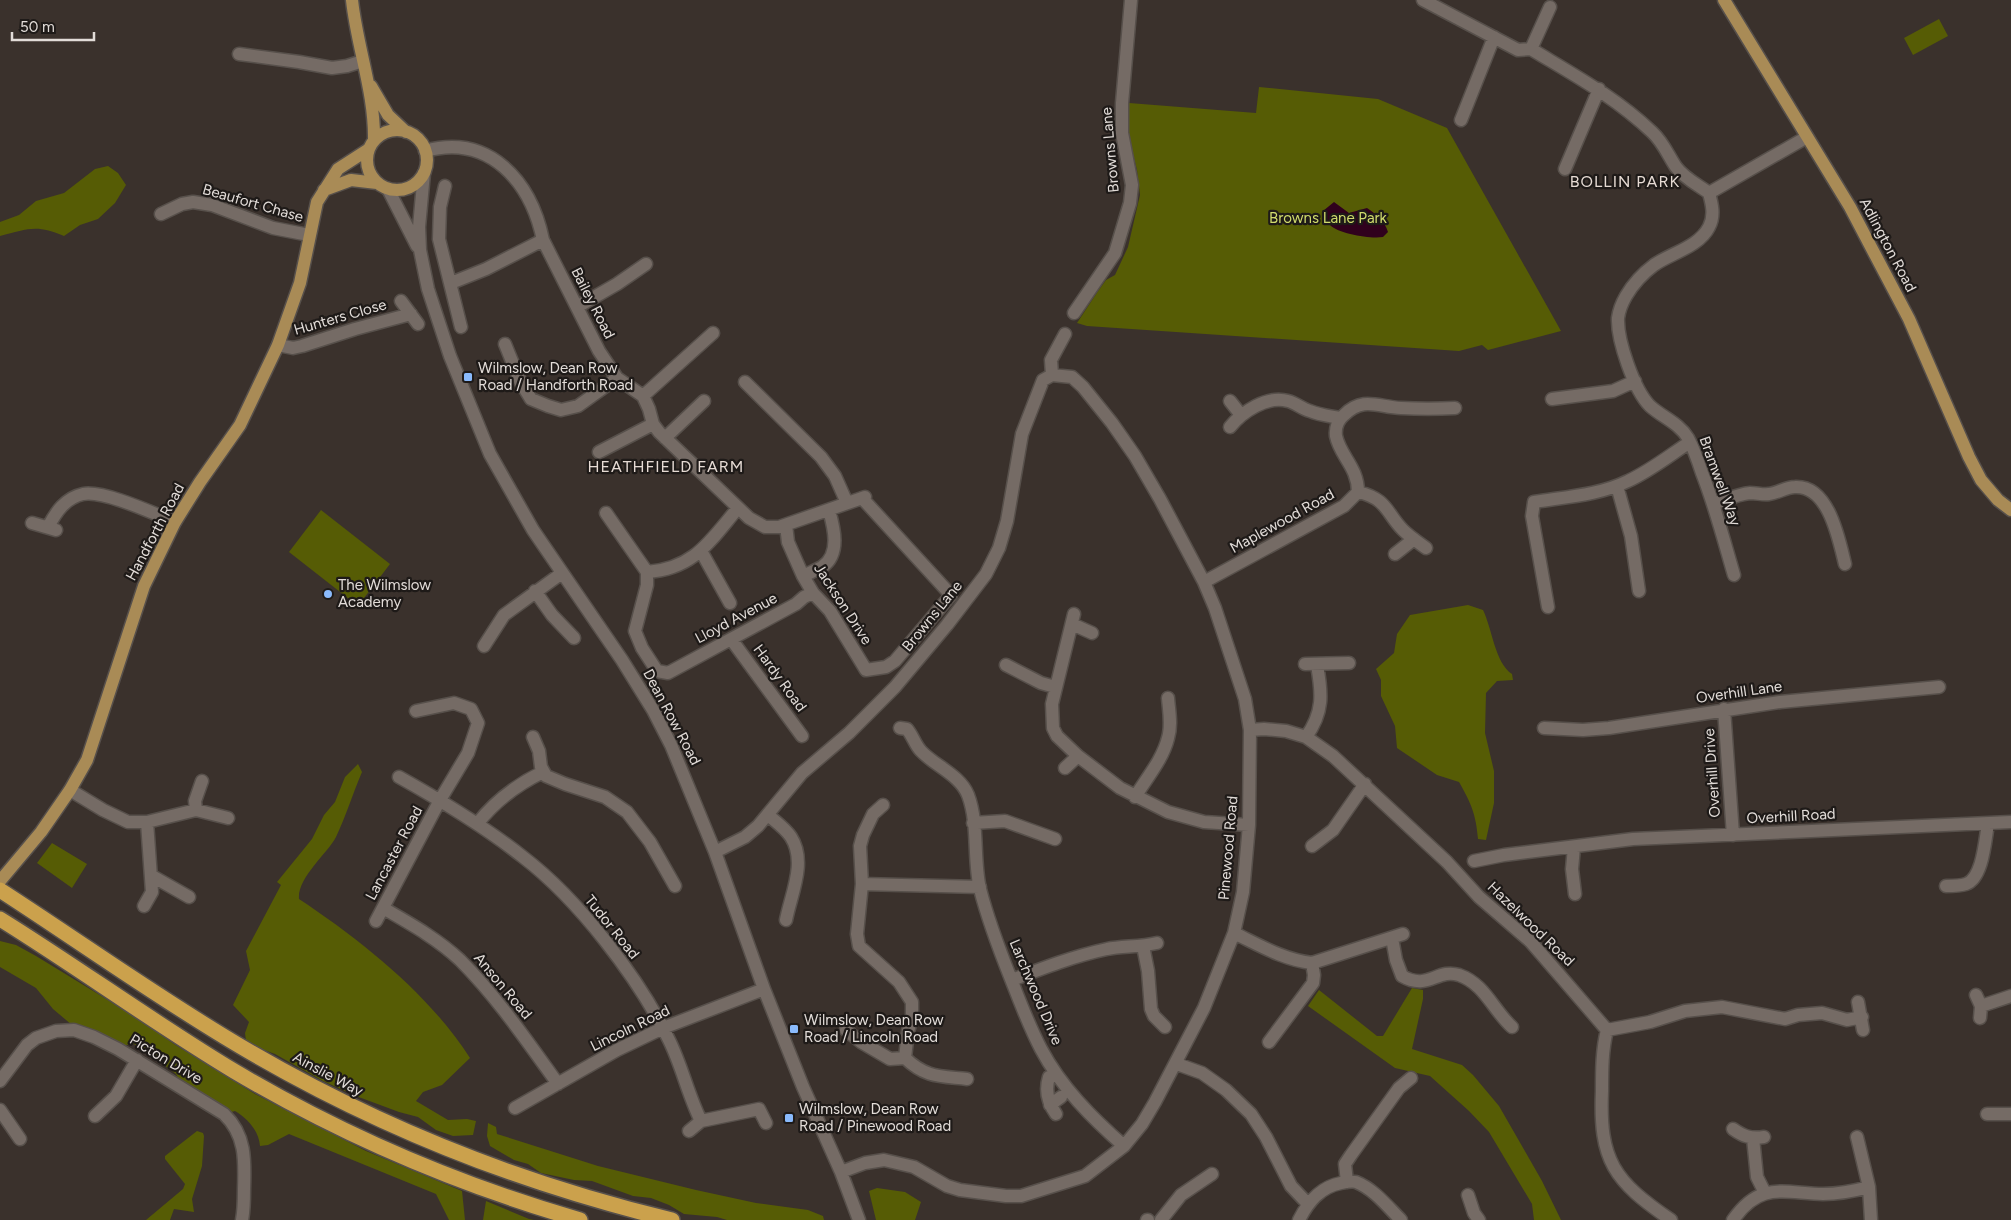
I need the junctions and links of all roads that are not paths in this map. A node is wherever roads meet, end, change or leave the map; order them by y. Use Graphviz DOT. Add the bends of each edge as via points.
graph roads {
  1 [pos="352,0"];
  2 [pos="1130,0"];
  3 [pos="1423,0"];
  4 [pos="1724,0"];
  5 [pos="1550,7"];
  6 [pos="1494,37"];
  7 [pos="1531,49"];
  8 [pos="239,54"];
  9 [pos="363,61"];
  10 [pos="370,84"];
  11 [pos="1599,89"];
  12 [pos="1461,120"];
  13 [pos="406,132"];
  14 [pos="1807,137"];
  15 [pos="371,145"];
  16 [pos="426,151"];
  17 [pos="1565,169"];
  18 [pos="424,173"];
  19 [pos="382,186"];
  20 [pos="445,186"];
  21 [pos="324,190"];
  22 [pos="1709,193"];
  23 [pos="161,214"];
  24 [pos="309,235"];
  25 [pos="543,240"];
  26 [pos="420,250"];
  27 [pos="646,264"];
  28 [pos="451,283"];
  29 [pos="401,301"];
  30 [pos="577,307"];
  31 [pos="1074,313"];
  32 [pos="461,327"];
  33 [pos="713,333"];
  34 [pos="1064,334"];
  35 [pos="278,344"];
  36 [pos="505,344"];
  37 [pos="1052,375"];
  38 [pos="617,378"];
  39 [pos="1635,381"];
  40 [pos="745,382"];
  41 [pos="643,396"];
  42 [pos="1552,399"];
  43 [pos="704,401"];
  44 [pos="1230,402"];
  45 [pos="1456,408"];
  46 [pos="1241,415"];
  47 [pos="1340,418"];
  48 [pos="653,424"];
  49 [pos="1230,427"];
  50 [pos="665,438"];
  51 [pos="1690,442"];
  52 [pos="599,452"];
  53 [pos="1616,486"];
  54 [pos="1358,492"];
  55 [pos="847,503"];
  56 [pos="1714,504"];
  57 [pos="738,508"];
  58 [pos="828,510"];
  59 [pos="2011,510"];
  60 [pos="606,513"];
  61 [pos="175,522"];
  62 [pos="32,523"];
  63 [pos="786,525"];
  64 [pos="1414,539"];
  65 [pos="1426,548"];
  66 [pos="701,551"];
  67 [pos="1395,554"];
  68 [pos="1845,564"];
  69 [pos="647,572"];
  70 [pos="562,573"];
  71 [pos="1734,575"];
  72 [pos="803,576"];
  73 [pos="1204,582"];
  74 [pos="535,591"];
  75 [pos="1638,591"];
  76 [pos="813,593"];
  77 [pos="730,603"];
  78 [pos="1548,607"];
  79 [pos="1092,633"];
  80 [pos="574,638"];
  81 [pos="730,638"];
  82 [pos="484,646"];
  83 [pos="1349,663"];
  84 [pos="1006,665"];
  85 [pos="1055,687"];
  86 [pos="1939,687"];
  87 [pos="1168,698"];
  88 [pos="1724,709"];
  89 [pos="416,711"];
  90 [pos="900,728"];
  91 [pos="1544,728"];
  92 [pos="1250,730"];
  93 [pos="802,736"];
  94 [pos="1306,736"];
  95 [pos="533,737"];
  96 [pos="1078,756"];
  97 [pos="1064,768"];
  98 [pos="543,772"];
  99 [pos="399,777"];
  100 [pos="202,780"];
  101 [pos="1365,784"];
  102 [pos="70,790"];
  103 [pos="1135,797"];
  104 [pos="440,800"];
  105 [pos="883,805"];
  106 [pos="196,810"];
  107 [pos="768,815"];
  108 [pos="228,818"];
  109 [pos="147,822"];
  110 [pos="2011,822"];
  111 [pos="974,823"];
  112 [pos="477,824"];
  113 [pos="1249,824"];
  114 [pos="1988,824"];
  115 [pos="1733,835"];
  116 [pos="1055,838"];
  117 [pos="1312,846"];
  118 [pos="1574,847"];
  119 [pos="715,852"];
  120 [pos="1474,861"];
  121 [pos="152,876"];
  122 [pos="0,881"];
  123 [pos="862,884"];
  124 [pos="675,886"];
  125 [pos="1946,886"];
  126 [pos="980,887"];
  127 [pos="0,890"];
  128 [pos="1575,894"];
  129 [pos="189,897"];
  130 [pos="144,906"];
  131 [pos="383,908"];
  132 [pos="0,919"];
  133 [pos="786,920"];
  134 [pos="376,921"];
  135 [pos="1234,933"];
  136 [pos="1157,943"];
  137 [pos="1142,946"];
  138 [pos="1312,963"];
  139 [pos="1012,980"];
  140 [pos="764,989"];
  141 [pos="2011,996"];
  142 [pos="1858,1002"];
  143 [pos="1979,1007"];
  144 [pos="1165,1027"];
  145 [pos="1512,1027"];
  146 [pos="663,1028"];
  147 [pos="846,1030"];
  148 [pos="1607,1030"];
  149 [pos="1270,1042"];
  150 [pos="906,1053"];
  151 [pos="138,1060"];
  152 [pos="1176,1064"];
  153 [pos="1056,1074"];
  154 [pos="1411,1078"];
  155 [pos="967,1079"];
  156 [pos="0,1081"];
  157 [pos="558,1084"];
  158 [pos="1061,1096"];
  159 [pos="515,1108"];
  160 [pos="0,1110"];
  161 [pos="1987,1114"];
  162 [pos="2011,1114"];
  163 [pos="95,1116"];
  164 [pos="701,1121"];
  165 [pos="766,1123"];
  166 [pos="1733,1128"];
  167 [pos="689,1131"];
  168 [pos="1857,1137"];
  169 [pos="20,1139"];
  170 [pos="1124,1146"];
  171 [pos="841,1172"];
  172 [pos="1213,1174"];
  173 [pos="1347,1182"];
  174 [pos="1869,1188"];
  175 [pos="1765,1193"];
  176 [pos="1468,1195"];
  177 [pos="1308,1204"];
  178 [pos="857,1216"];
  179 [pos="242,1220"];
  180 [pos="580,1220"];
  181 [pos="672,1220"];
  182 [pos="1161,1220"];
  183 [pos="1299,1220"];
  184 [pos="1401,1220"];
  185 [pos="1477,1220"];
  186 [pos="1671,1220"];
  187 [pos="1733,1220"];
  188 [pos="1871,1220"];
  1 -- 9 [label="main road"];
  2 -- 31 [label="street, Browns Lane" via="1122,133 1132,185 1130,203 1115,253"];
  3 -- 6 [label="street"];
  4 -- 14 [label="main road, Adlington Road"];
  5 -- 7 [label="street"];
  6 -- 7 [label="street" via="1518,50"];
  6 -- 12 [label="street"];
  7 -- 11 [label="street"];
  8 -- 9 [label="street" via="332,68"];
  9 -- 10 [label="main road"];
  10 -- 13 [label="main road" via="388,115"];
  10 -- 15 [label="main road" via="374,124"];
  11 -- 17 [label="street"];
  11 -- 22 [label="street" via="1654,134 1676,167"];
  13 -- 15 [label="main road" via="388,132"];
  13 -- 16 [label="main road"];
  14 -- 22 [label="street"];
  14 -- 59 [label="main road, Adlington Road" via="1850,207 1910,318 1981,480"];
  15 -- 19 [label="main road" via="367,166 372,178"];
  15 -- 21 [label="main road, Handforth Road" via="338,169"];
  16 -- 18 [label="main road"];
  16 -- 25 [label="street, Bailey Road" via="464,147 497,160 533,206"];
  18 -- 19 [label="main road" via="414,186 407,189"];
  18 -- 26 [label="street, Dean Row Road"];
  19 -- 21 [label="main road" via="351,180"];
  19 -- 26 [label="street, Dean Row Road"];
  20 -- 28 [label="street" via="440,207 440,239"];
  21 -- 24 [label="main road, Handforth Road" via="317,202"];
  22 -- 39 [label="street, Bramwell Way" via="1712,217 1704,234 1644,273 1631,287 1620,308 1618,318 1623,346"];
  23 -- 24 [label="street, Beaufort Chase" via="193,202 212,205 273,228"];
  24 -- 35 [label="main road, Handforth Road" via="300,283"];
  25 -- 28 [label="street"];
  25 -- 30 [label="street, Bailey Road"];
  26 -- 70 [label="street, Dean Row Road" via="428,289 450,356 490,454 533,530"];
  27 -- 30 [label="street"];
  28 -- 32 [label="street"];
  29 -- 35 [label="street, Hunters Close" via="414,319 355,329 293,348"];
  30 -- 38 [label="street, Bailey Road"];
  33 -- 41 [label="street"];
  34 -- 37 [label="street, Browns Lane" via="1051,360"];
  35 -- 61 [label="main road, Handforth Road" via="240,425"];
  36 -- 38 [label="street" via="531,399 561,410 578,406"];
  37 -- 73 [label="street, Pinewood Road" via="1072,377 1112,423 1148,478"];
  37 -- 107 [label="street, Browns Lane" via="1043,380 1022,434 1007,521 999,548 986,574 895,686 849,733 802,773"];
  38 -- 41 [label="street, Bailey Road"];
  39 -- 42 [label="street" via="1613,391"];
  39 -- 51 [label="street, Bramwell Way" via="1647,402 1676,425"];
  40 -- 55 [label="street" via="821,458 835,476"];
  41 -- 48 [label="street"];
  43 -- 50 [label="street"];
  44 -- 46 [label="street"];
  45 -- 47 [label="street" via="1400,408 1366,403 1352,407"];
  46 -- 47 [label="street" via="1268,402 1282,400 1311,412"];
  46 -- 49 [label="street"];
  47 -- 54 [label="street" via="1336,436 1355,474"];
  48 -- 50 [label="street"];
  48 -- 52 [label="street"];
  50 -- 57 [label="street"];
  51 -- 53 [label="street"];
  51 -- 56 [label="street, Bramwell Way"];
  53 -- 75 [label="street" via="1631,536"];
  53 -- 78 [label="street" via="1534,502 1532,516"];
  54 -- 64 [label="street, Maplewood Road" via="1388,508 1404,531"];
  54 -- 73 [label="street, Maplewood Road" via="1344,506"];
  55 -- 58 [label="street"];
  55 -- 76 [label="street, Jackson Drive" via="863,497 951,595 895,661 886,667 866,670 830,611"];
  56 -- 68 [label="street" via="1749,493 1768,494 1794,487 1813,492 1829,512"];
  56 -- 71 [label="street, Bramwell Way"];
  57 -- 63 [label="street" via="766,527"];
  57 -- 66 [label="street"];
  58 -- 63 [label="street"];
  58 -- 72 [label="street" via="836,535 828,561"];
  60 -- 69 [label="street"];
  61 -- 62 [label="street" via="144,509 98,495 83,494 68,500 57,510 52,529"];
  61 -- 102 [label="main road, Handforth Road" via="144,586 87,760"];
  63 -- 72 [label="street, Jackson Drive" via="788,542"];
  64 -- 65 [label="street, Maplewood Road"];
  64 -- 67 [label="street"];
  66 -- 69 [label="street" via="690,560"];
  66 -- 77 [label="street"];
  69 -- 81 [label="street, Lloyd Avenue" via="647,585 635,631 657,671 673,671"];
  70 -- 74 [label="street"];
  70 -- 119 [label="street, Dean Row Road" via="653,710 672,745"];
  72 -- 76 [label="street, Jackson Drive"];
  73 -- 92 [label="street, Pinewood Road" via="1233,661"];
  74 -- 80 [label="street"];
  74 -- 82 [label="street" via="504,615"];
  76 -- 81 [label="street, Lloyd Avenue"];
  79 -- 85 [label="street" via="1073,619"];
  81 -- 93 [label="street, Hardy Road"];
  83 -- 94 [label="street" via="1317,665 1321,686 1320,709"];
  84 -- 85 [label="street"];
  85 -- 96 [label="street" via="1053,728 1061,741"];
  86 -- 88 [label="street, Overhill Lane"];
  87 -- 103 [label="street" via="1168,738"];
  88 -- 91 [label="street, Overhill Lane" via="1609,728"];
  88 -- 115 [label="street, Overhill Drive"];
  89 -- 104 [label="street" via="454,703 471,709 478,723 468,753"];
  90 -- 111 [label="street, Larchwood Drive" via="908,729 919,749 962,785 968,795"];
  92 -- 94 [label="street, Hazelwood Road" via="1264,728"];
  92 -- 113 [label="street, Pinewood Road"];
  94 -- 101 [label="street, Hazelwood Road"];
  95 -- 98 [label="street"];
  96 -- 97 [label="street"];
  96 -- 103 [label="street"];
  98 -- 112 [label="street" via="512,790"];
  98 -- 124 [label="street" via="552,779 605,797 627,812 650,842"];
  99 -- 104 [label="street, Tudor Road"];
  100 -- 106 [label="street" via="195,800"];
  101 -- 117 [label="street" via="1333,830"];
  101 -- 148 [label="street, Hazelwood Road" via="1451,865 1479,897 1548,959"];
  102 -- 109 [label="street" via="117,818 128,822"];
  102 -- 122 [label="main road, Handforth Road"];
  103 -- 113 [label="street" via="1168,812 1204,822"];
  104 -- 112 [label="street, Tudor Road"];
  104 -- 131 [label="street, Lancaster Road"];
  105 -- 123 [label="street" via="873,814 861,840"];
  106 -- 108 [label="street"];
  106 -- 109 [label="street"];
  107 -- 119 [label="street, Browns Lane" via="745,837"];
  107 -- 133 [label="street" via="784,829 796,847 798,868"];
  109 -- 121 [label="street"];
  110 -- 114 [label="street, Overhill Road"];
  111 -- 116 [label="street" via="1005,820"];
  111 -- 126 [label="street, Larchwood Drive"];
  112 -- 146 [label="street, Tudor Road" via="524,857 562,892 620,960"];
  113 -- 135 [label="street, Pinewood Road" via="1243,892"];
  114 -- 115 [label="street, Overhill Road"];
  114 -- 125 [label="street" via="1979,872 1966,884"];
  115 -- 118 [label="street, Overhill Road" via="1633,839"];
  118 -- 120 [label="street, Overhill Road"];
  118 -- 128 [label="street"];
  119 -- 140 [label="street, Dean Row Road"];
  121 -- 129 [label="street"];
  121 -- 130 [label="street" via="152,892"];
  123 -- 126 [label="street"];
  123 -- 150 [label="street" via="859,946 909,995 913,1010"];
  126 -- 139 [label="street, Larchwood Drive"];
  127 -- 181 [label="highway, Ainslie Way" via="229,1040 367,1115 421,1139 535,1181"];
  131 -- 134 [label="street, Lancaster Road"];
  131 -- 157 [label="street, Anson Road" via="428,935 458,959 491,993"];
  132 -- 180 [label="highway" via="234,1070 308,1112 417,1163 531,1206"];
  135 -- 138 [label="street" via="1278,954"];
  135 -- 152 [label="street, Pinewood Road" via="1204,1008"];
  136 -- 137 [label="street"];
  137 -- 139 [label="street" via="1078,956"];
  137 -- 144 [label="street" via="1152,1009"];
  138 -- 145 [label="street" via="1398,936 1396,960 1402,976 1418,983 1440,976 1459,975 1479,987"];
  138 -- 149 [label="street" via="1313,983"];
  139 -- 153 [label="street, Larchwood Drive" via="1040,1048"];
  140 -- 146 [label="street, Lincoln Road"];
  140 -- 171 [label="street, Dean Row Road"];
  141 -- 143 [label="street"];
  142 -- 148 [label="street" via="1862,1024 1822,1013 1785,1019 1722,1006 1685,1011"];
  146 -- 157 [label="street, Lincoln Road"];
  146 -- 164 [label="street, Tudor Road"];
  147 -- 150 [label="street" via="890,1059"];
  148 -- 186 [label="street" via="1602,1048 1601,1121 1606,1152 1629,1188"];
  150 -- 155 [label="street" via="922,1072"];
  151 -- 156 [label="street, Picton Drive" via="85,1033 56,1031 36,1038 27,1046"];
  151 -- 163 [label="street" via="116,1096"];
  151 -- 179 [label="street, Picton Drive" via="232,1122 245,1154"];
  152 -- 170 [label="street, Pinewood Road" via="1142,1124"];
  152 -- 177 [label="street" via="1202,1073 1251,1114 1291,1186"];
  153 -- 158 [label="street" via="1049,1077 1047,1084 1053,1109"];
  153 -- 170 [label="street, Larchwood Drive" via="1082,1107"];
  154 -- 173 [label="street" via="1399,1088 1350,1155 1345,1164"];
  157 -- 159 [label="street, Lincoln Road"];
  160 -- 169 [label="street"];
  161 -- 162 [label="street"];
  164 -- 165 [label="street" via="759,1109"];
  164 -- 167 [label="street"];
  166 -- 175 [label="street" via="1743,1136 1758,1138 1758,1176"];
  168 -- 174 [label="street"];
  170 -- 171 [label="street, Pinewood Road" via="1085,1176 1020,1196 960,1190 914,1167 884,1160"];
  171 -- 178 [label="street, Dean Row Road"];
  172 -- 182 [label="street" via="1181,1195"];
  173 -- 177 [label="street" via="1325,1188"];
  173 -- 184 [label="street" via="1355,1182 1368,1189"];
  174 -- 175 [label="street" via="1824,1194 1780,1190"];
  174 -- 188 [label="street"];
  175 -- 187 [label="street" via="1739,1210"];
  176 -- 185 [label="street"];
  177 -- 183 [label="street"];
}
